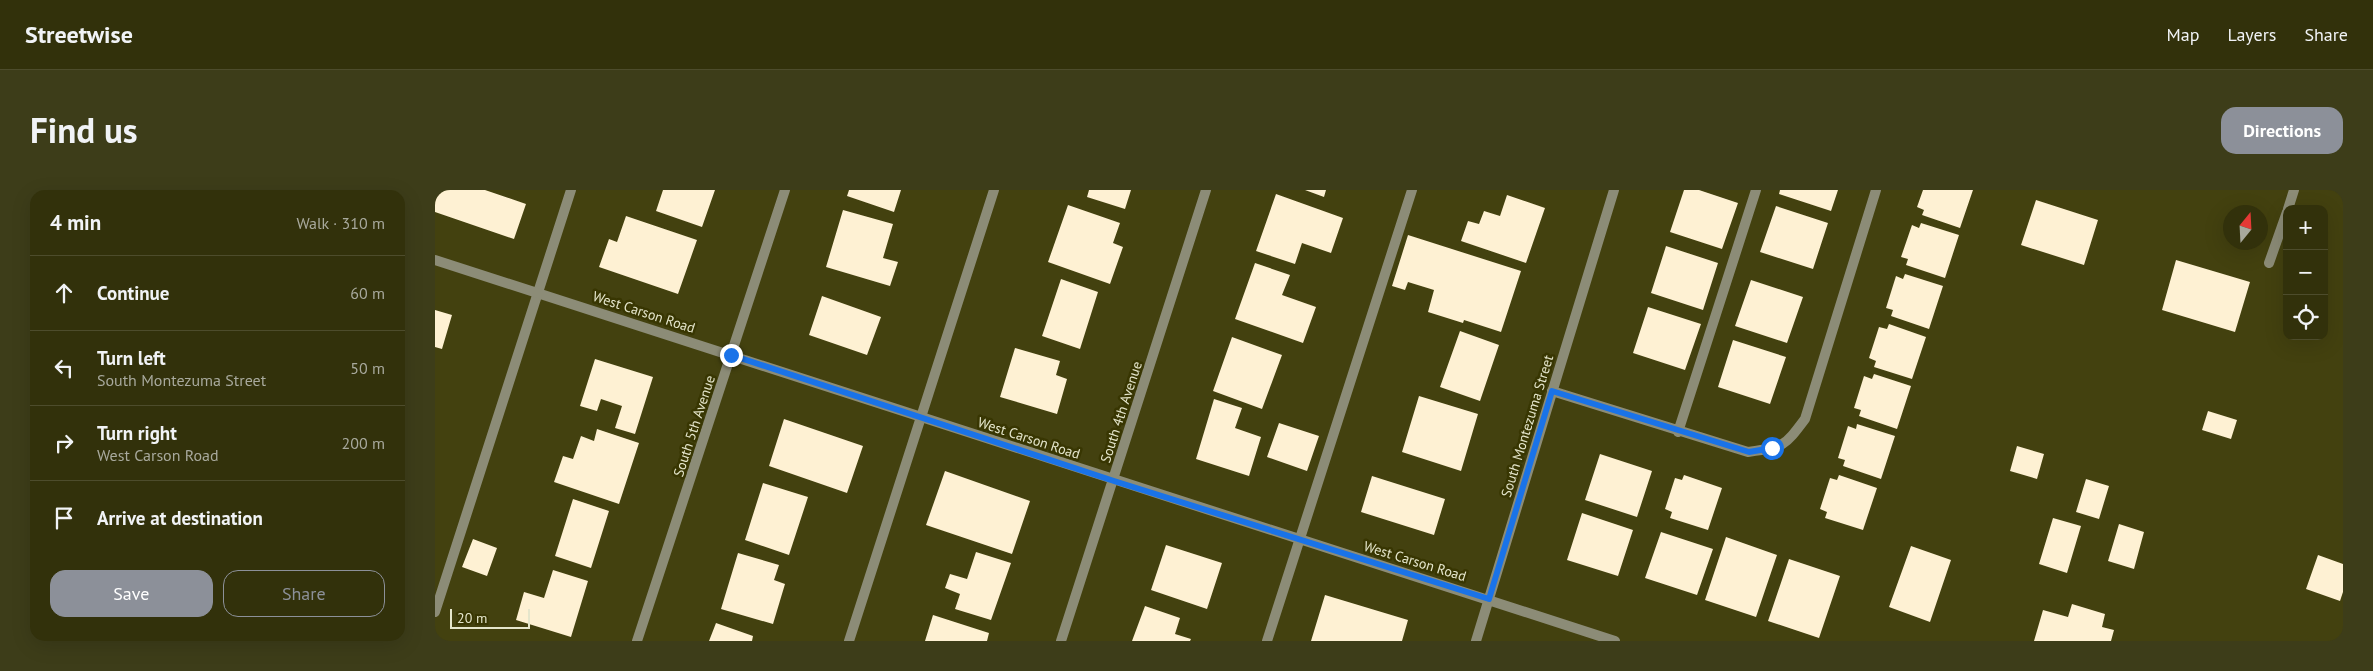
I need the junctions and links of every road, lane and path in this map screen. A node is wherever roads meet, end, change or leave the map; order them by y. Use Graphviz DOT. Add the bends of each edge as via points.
graph roads {
  1 [pos="571,190"];
  2 [pos="785,190"];
  3 [pos="994,190"];
  4 [pos="1206,190"];
  5 [pos="1412,190"];
  6 [pos="1614,190"];
  7 [pos="1756,190"];
  8 [pos="1876,190"];
  9 [pos="2294,190"];
  10 [pos="2289,205"];
  11 [pos="2283,222"];
  12 [pos="435,260"];
  13 [pos="2269,263"];
  14 [pos="539,293"];
  15 [pos="731,355"];
  16 [pos="1552,391"];
  17 [pos="921,417"];
  18 [pos="1678,432"];
  19 [pos="1114,481"];
  20 [pos="1300,540"];
  21 [pos="1489,599"];
  22 [pos="435,612"];
  23 [pos="637,641"];
  24 [pos="849,641"];
  25 [pos="1061,641"];
  26 [pos="1267,641"];
  27 [pos="1476,641"];
  28 [pos="1615,641"];
  1 -- 14 [label="street"];
  2 -- 15 [label="street, South 5th Avenue"];
  3 -- 17 [label="street"];
  4 -- 19 [label="street, South 4th Avenue"];
  5 -- 20 [label="street"];
  6 -- 16 [label="street, South Montezuma Street"];
  7 -- 18 [label="street"];
  8 -- 18 [label="street" via="1805,419 1787,442 1749,452"];
  9 -- 10 [label="street"];
  11 -- 13 [label="street"];
  12 -- 14 [label="street, West Carson Road"];
  14 -- 15 [label="street, West Carson Road"];
  14 -- 22 [label="street"];
  15 -- 17 [label="street, West Carson Road"];
  15 -- 23 [label="street, South 5th Avenue"];
  16 -- 18 [label="street"];
  16 -- 21 [label="street, South Montezuma Street"];
  17 -- 19 [label="street, West Carson Road"];
  17 -- 24 [label="street"];
  19 -- 20 [label="street, West Carson Road"];
  19 -- 25 [label="street, South 4th Avenue"];
  20 -- 21 [label="street, West Carson Road"];
  20 -- 26 [label="street"];
  21 -- 27 [label="street, South Montezuma Street"];
  21 -- 28 [label="street, West Carson Road"];
}
